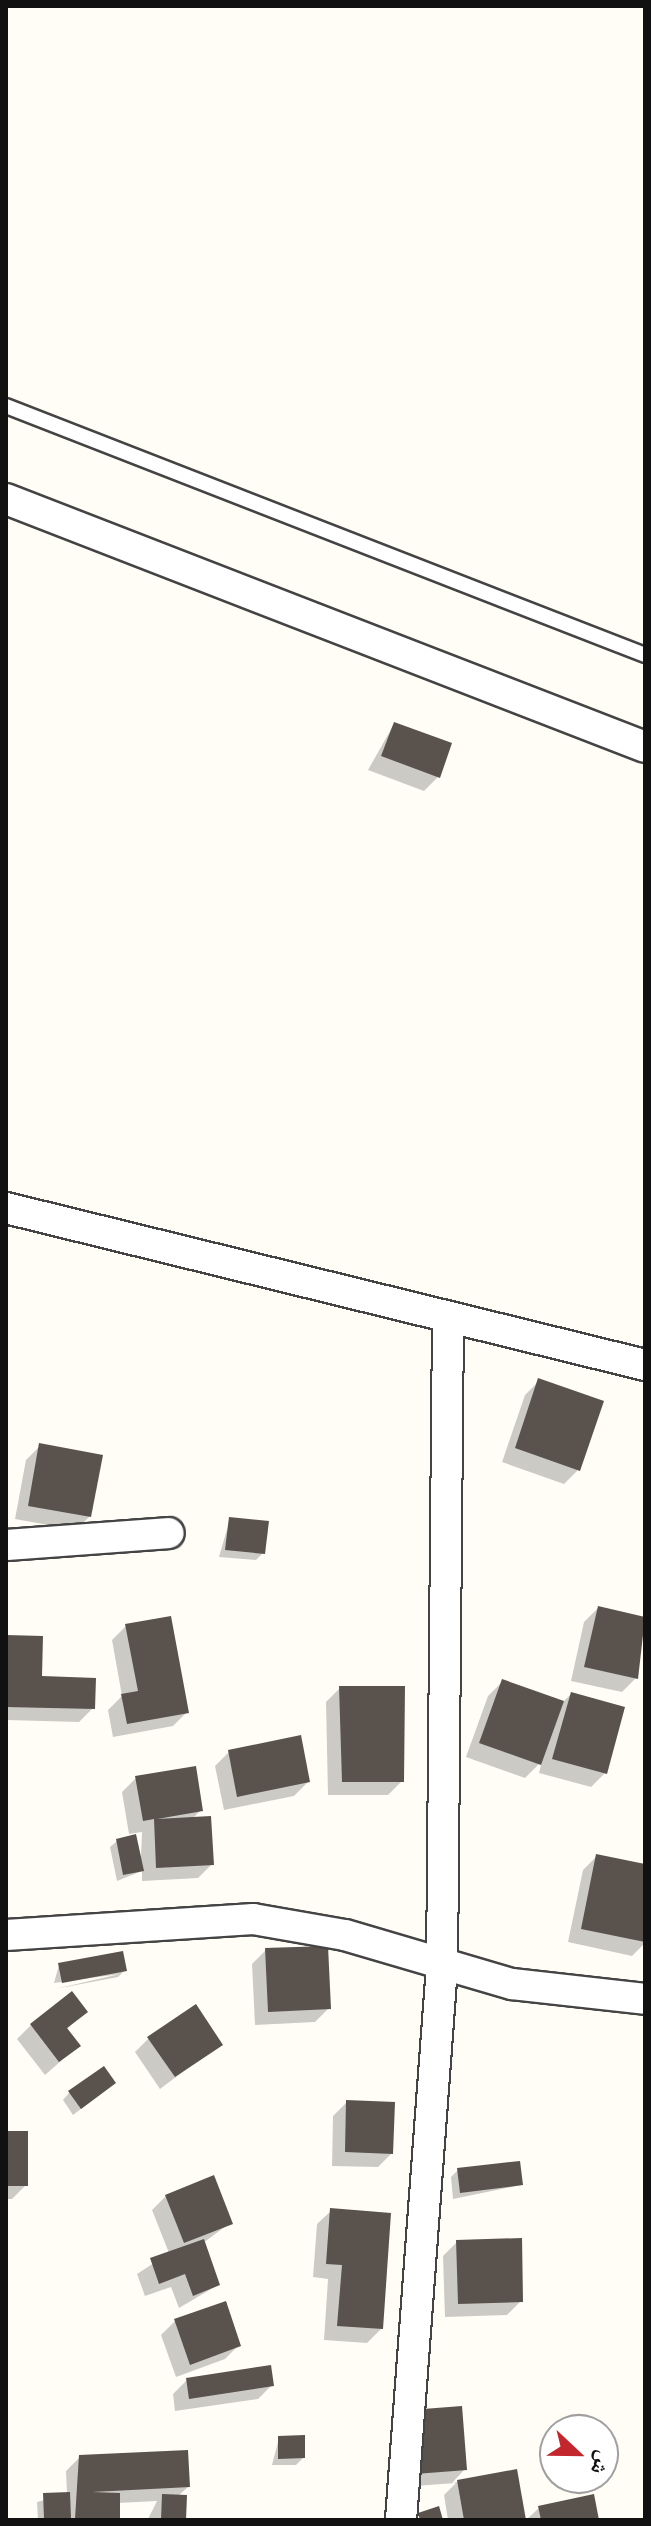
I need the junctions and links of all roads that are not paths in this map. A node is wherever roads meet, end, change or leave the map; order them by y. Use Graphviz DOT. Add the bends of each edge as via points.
graph roads {
  1 [pos="6,406"];
  2 [pos="6,499"];
  3 [pos="645,655"];
  4 [pos="645,747"];
  5 [pos="6,1208"];
  6 [pos="448,1321"];
  7 [pos="645,1365"];
  8 [pos="169,1533"];
  9 [pos="6,1545"];
  10 [pos="6,1935"];
  11 [pos="442,1967"];
  12 [pos="645,1999"];
  13 [pos="401,2520"];
  1 -- 3 [label="lane"];
  2 -- 4 [label="street"];
  5 -- 6 [label="street"];
  6 -- 7 [label="street"];
  6 -- 11 [label="street"];
  8 -- 9 [label="street"];
  10 -- 11 [label="street" via="253,1919 345,1935"];
  11 -- 12 [label="street" via="562,1993"];
  11 -- 13 [label="street"];
}
